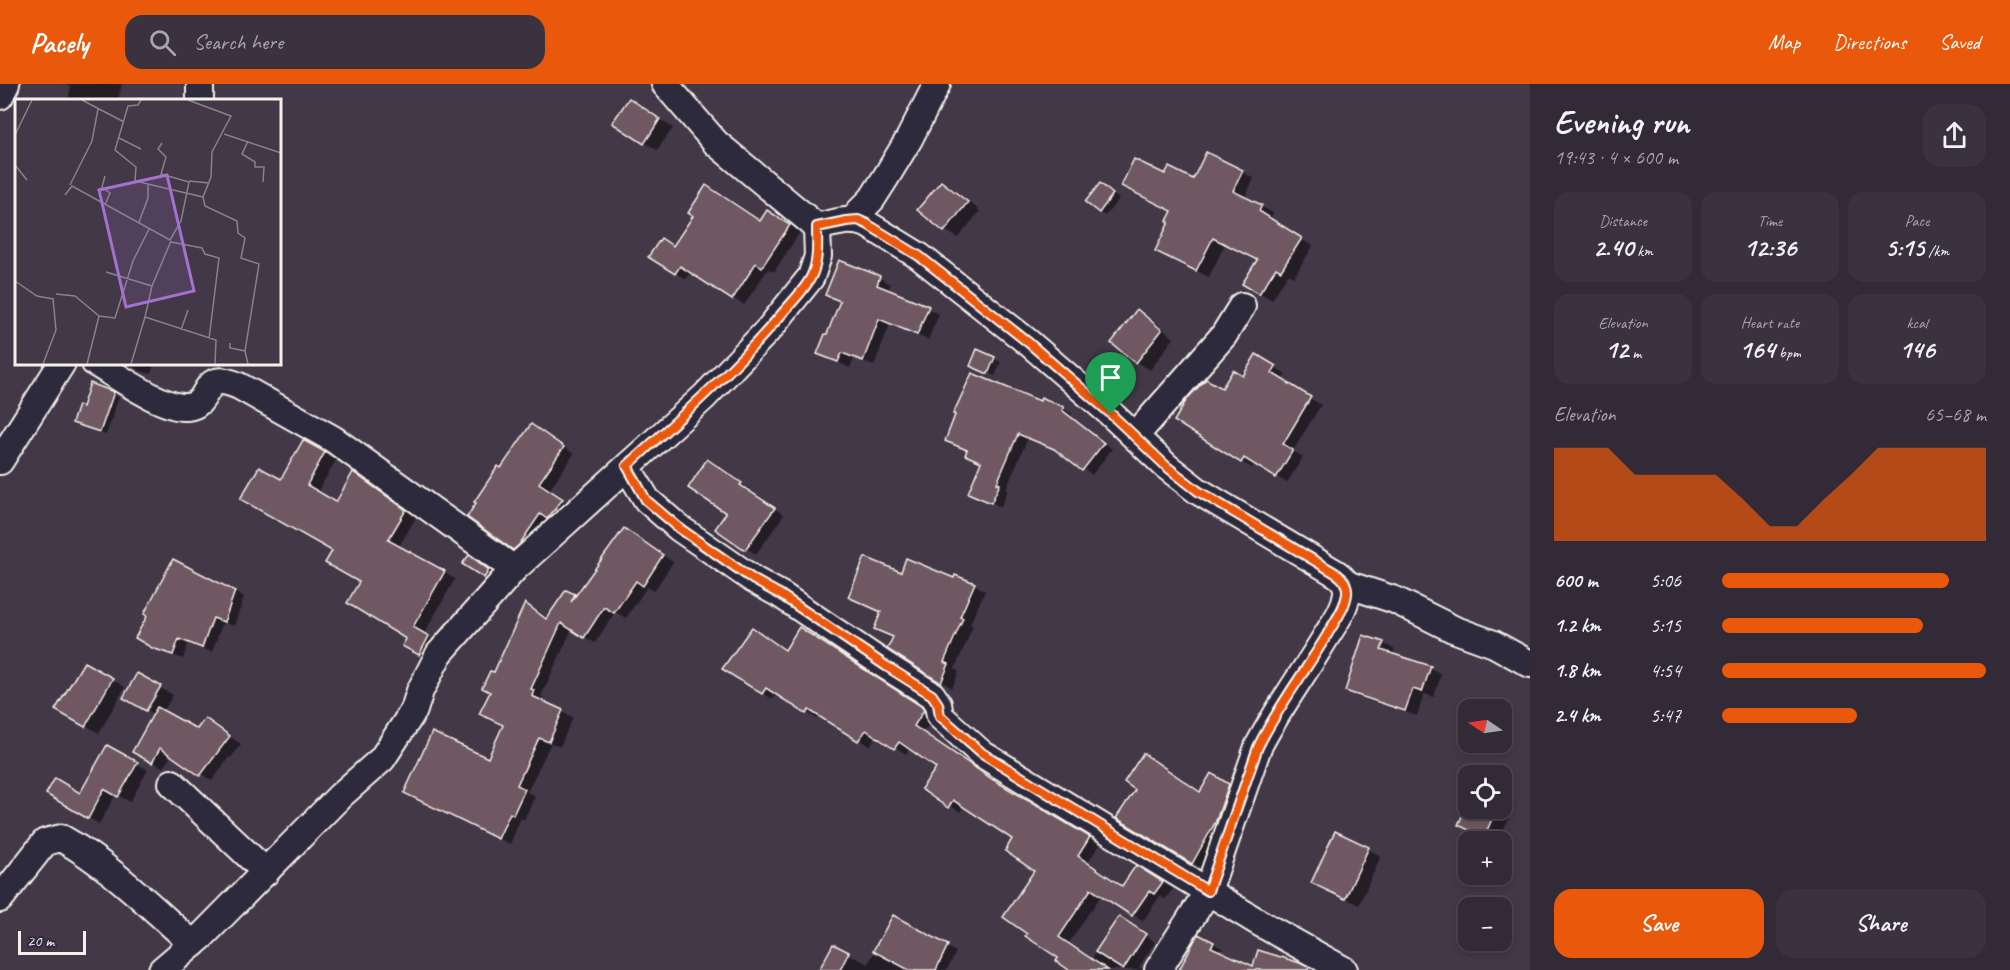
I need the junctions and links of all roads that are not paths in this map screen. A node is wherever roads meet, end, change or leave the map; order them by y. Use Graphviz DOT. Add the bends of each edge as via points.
graph roads {
  1 [pos="6,84"];
  2 [pos="665,84"];
  3 [pos="937,84"];
  4 [pos="0,96"];
  5 [pos="854,220"];
  6 [pos="817,227"];
  7 [pos="1242,306"];
  8 [pos="61,364"];
  9 [pos="97,364"];
  10 [pos="1135,436"];
  11 [pos="0,461"];
  12 [pos="627,466"];
  13 [pos="514,569"];
  14 [pos="1346,584"];
  15 [pos="1530,664"];
  16 [pos="172,783"];
  17 [pos="266,872"];
  18 [pos="1208,891"];
  19 [pos="0,899"];
  20 [pos="193,944"];
  21 [pos="162,970"];
  22 [pos="1158,970"];
  23 [pos="1344,970"];
  1 -- 4 [label="street"];
  2 -- 6 [label="street" via="716,143"];
  3 -- 5 [label="street" via="886,177"];
  5 -- 6 [label="street"];
  5 -- 10 [label="street" via="919,256 1029,343"];
  6 -- 12 [label="street" via="818,256 811,277 798,294 704,397"];
  7 -- 10 [label="street" via="1224,335"];
  8 -- 11 [label="street"];
  9 -- 13 [label="street" via="154,398 187,407 199,403 215,382 226,380 239,386 333,439"];
  10 -- 14 [label="street" via="1198,491 1337,574"];
  12 -- 13 [label="street"];
  12 -- 18 [label="street" via="646,500 679,528 932,695 940,716 982,753"];
  13 -- 17 [label="street" via="439,654 414,710 382,759"];
  14 -- 15 [label="street" via="1395,600"];
  14 -- 18 [label="street" via="1344,606 1258,747"];
  16 -- 17 [label="street"];
  17 -- 20 [label="street"];
  18 -- 22 [label="street"];
  18 -- 23 [label="street"];
  19 -- 20 [label="street" via="45,842 61,838 121,880"];
  20 -- 21 [label="street"];
}
